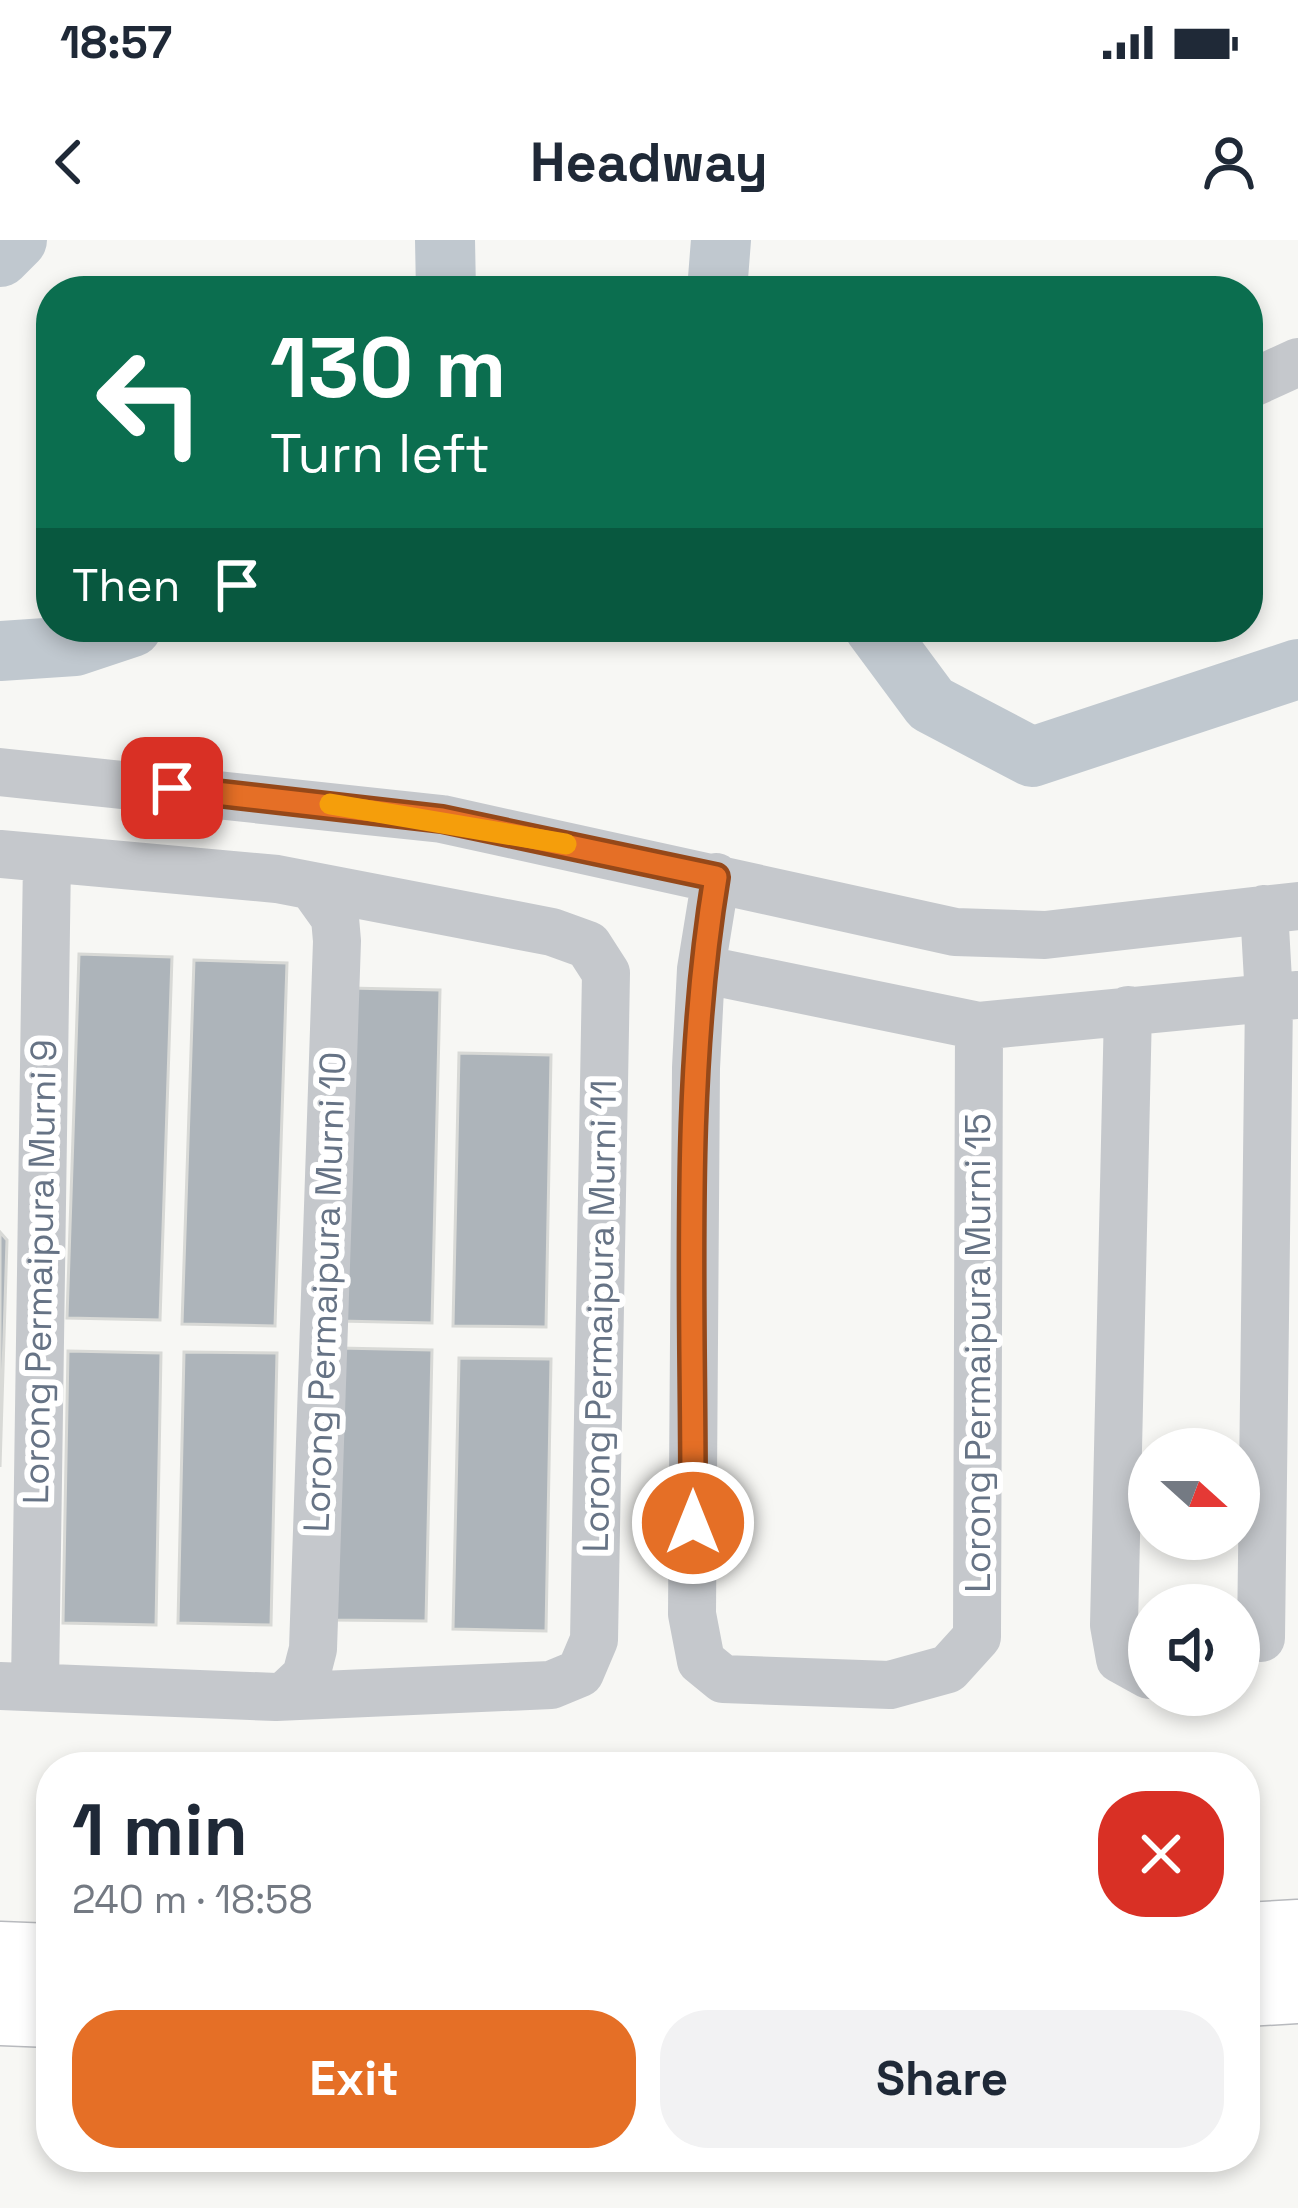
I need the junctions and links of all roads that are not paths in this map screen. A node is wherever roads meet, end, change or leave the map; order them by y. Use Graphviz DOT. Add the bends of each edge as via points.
graph roads {
  1 [pos="1298,362"];
  2 [pos="1263,378"];
  3 [pos="0,772"];
  4 [pos="24,857"];
  5 [pos="716,877"];
  6 [pos="315,890"];
  7 [pos="1281,907"];
  8 [pos="701,969"];
  9 [pos="1284,996"];
  10 [pos="1128,1010"];
  11 [pos="979,1026"];
  12 [pos="21,1144"];
  13 [pos="1266,1639"];
  14 [pos="1128,1663"];
  15 [pos="17,1686"];
  16 [pos="288,1693"];
  17 [pos="1298,1933"];
  18 [pos="1260,1935"];
  19 [pos="0,1955"];
  20 [pos="36,1956"];
  21 [pos="1298,1990"];
  22 [pos="1260,1992"];
  23 [pos="0,2012"];
  24 [pos="36,2013"];
  1 -- 2 [label="street"];
  3 -- 5 [label="street" via="404,813"];
  4 -- 6 [label="street, Lorong Permaipura Murni 11" via="277,879"];
  4 -- 12 [label="street, Lorong Permaipura Murni 9"];
  5 -- 7 [label="street" via="994,936"];
  5 -- 8 [label="street"];
  6 -- 16 [label="street, Lorong Permaipura Murni 10" via="335,918 335,988 313,1649 306,1676"];
  6 -- 16 [label="street, Lorong Permaipura Murni 11" via="551,932 588,945 606,973 595,1640 580,1673 551,1685"];
  7 -- 9 [label="street"];
  8 -- 11 [label="street"];
  8 -- 11 [label="street, Lorong Permaipura Murni 15" via="692,1614 701,1661 723,1679 890,1684 948,1669 977,1637"];
  9 -- 10 [label="street"];
  9 -- 13 [label="street"];
  10 -- 11 [label="street"];
  10 -- 14 [label="street" via="1114,1625 1120,1659"];
  12 -- 15 [label="street, Lorong Permaipura Murni 9"];
  15 -- 16 [label="street, Lorong Permaipura Murni 11"];
  17 -- 18 [label="highway"];
  19 -- 20 [label="highway"];
  21 -- 22 [label="highway"];
  23 -- 24 [label="highway"];
}
